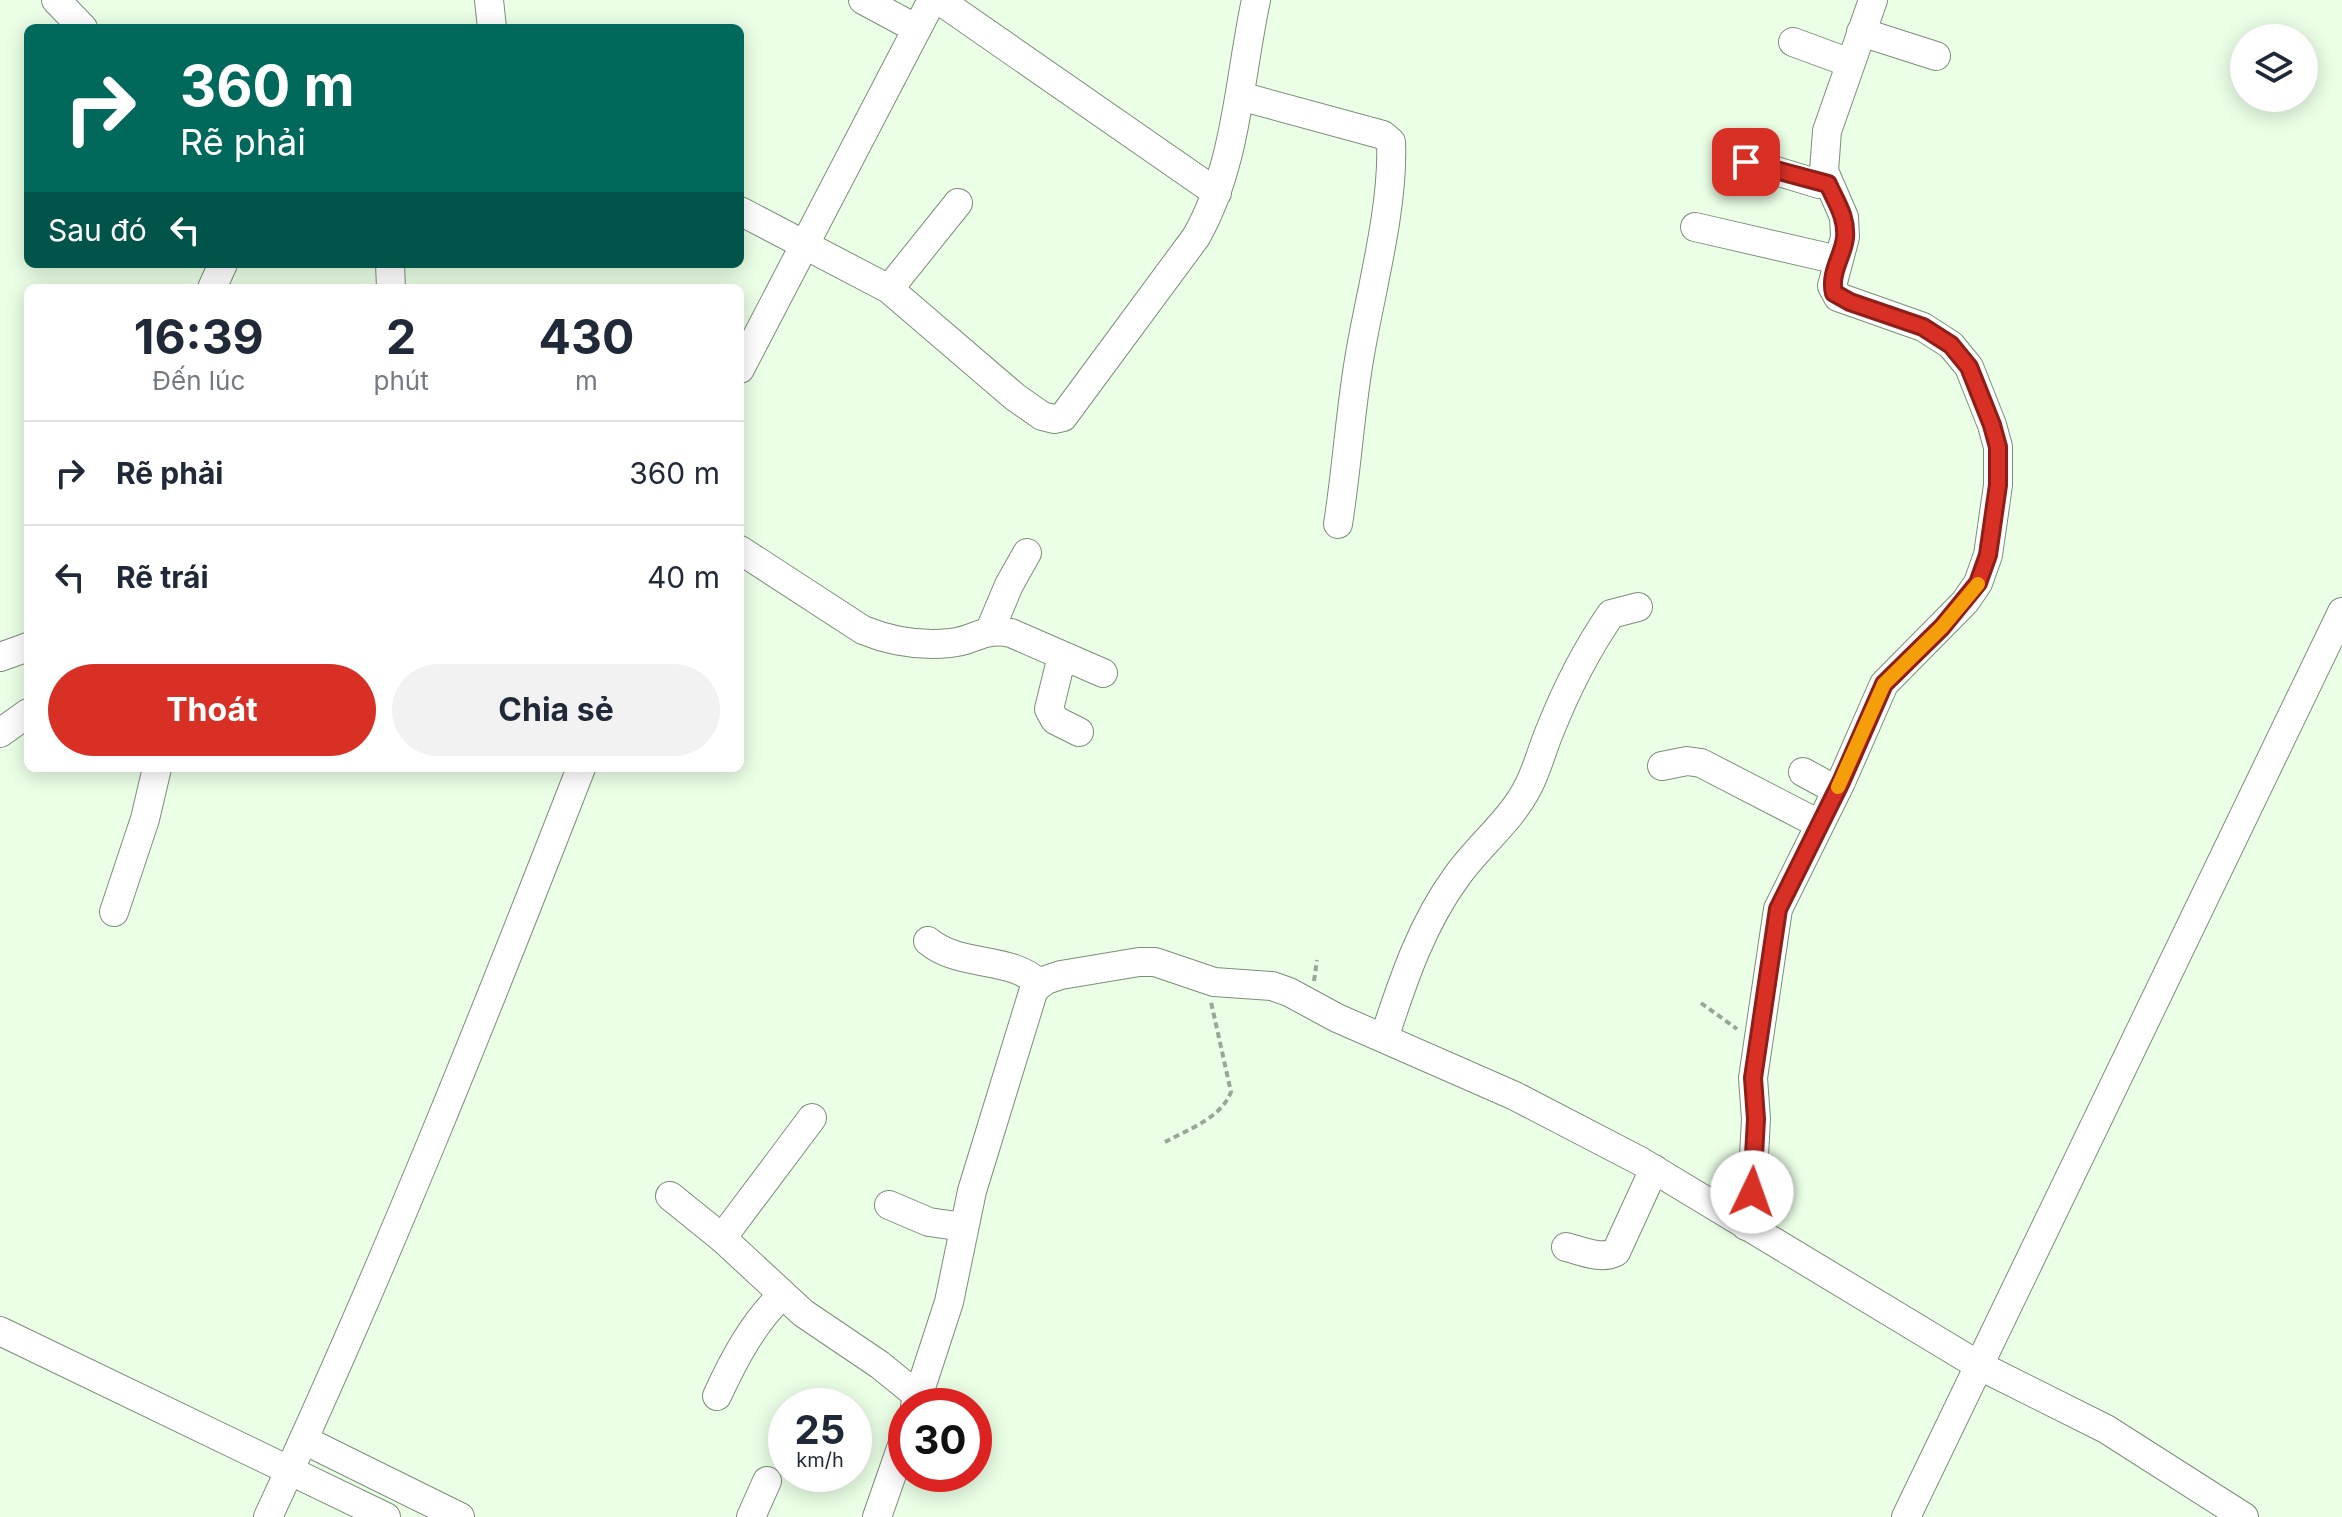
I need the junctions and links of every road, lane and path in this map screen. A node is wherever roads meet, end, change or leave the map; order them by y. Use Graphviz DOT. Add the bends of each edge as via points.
graph roads {
  1 [pos="56,0"];
  2 [pos="489,0"];
  3 [pos="863,0"];
  4 [pos="932,0"];
  5 [pos="939,0"];
  6 [pos="1256,0"];
  7 [pos="1873,0"];
  8 [pos="79,24"];
  9 [pos="492,24"];
  10 [pos="917,29"];
  11 [pos="1861,32"];
  12 [pos="1793,42"];
  13 [pos="1936,56"];
  14 [pos="1850,63"];
  15 [pos="1240,96"];
  16 [pos="1746,162"];
  17 [pos="1828,184"];
  18 [pos="1217,193"];
  19 [pos="958,203"];
  20 [pos="744,213"];
  21 [pos="1695,227"];
  22 [pos="805,245"];
  23 [pos="1838,260"];
  24 [pos="889,289"];
  25 [pos="744,361"];
  26 [pos="1338,524"];
  27 [pos="744,553"];
  28 [pos="1027,553"];
  29 [pos="1638,607"];
  30 [pos="2342,612"];
  31 [pos="990,630"];
  32 [pos="24,648"];
  33 [pos="1062,656"];
  34 [pos="0,657"];
  35 [pos="1103,673"];
  36 [pos="24,716"];
  37 [pos="1079,732"];
  38 [pos="0,733"];
  39 [pos="1662,766"];
  40 [pos="156,772"];
  41 [pos="579,772"];
  42 [pos="1803,772"];
  43 [pos="1836,790"];
  44 [pos="1819,824"];
  45 [pos="114,912"];
  46 [pos="928,941"];
  47 [pos="1208,980"];
  48 [pos="1040,984"];
  49 [pos="1701,1003"];
  50 [pos="1384,1038"];
  51 [pos="1758,1038"];
  52 [pos="812,1118"];
  53 [pos="1165,1142"];
  54 [pos="1654,1169"];
  55 [pos="670,1196"];
  56 [pos="889,1205"];
  57 [pos="1746,1226"];
  58 [pos="964,1227"];
  59 [pos="722,1238"];
  60 [pos="1566,1247"];
  61 [pos="782,1295"];
  62 [pos="0,1331"];
  63 [pos="1978,1365"];
  64 [pos="900,1388"];
  65 [pos="921,1388"];
  66 [pos="717,1396"];
  67 [pos="297,1456"];
  68 [pos="767,1481"];
  69 [pos="888,1486"];
  70 [pos="268,1517"];
  71 [pos="386,1517"];
  72 [pos="460,1517"];
  73 [pos="751,1517"];
  74 [pos="877,1517"];
  75 [pos="1906,1517"];
  76 [pos="2244,1517"];
  1 -- 8 [label="street"];
  2 -- 9 [label="street"];
  3 -- 10 [label="street"];
  4 -- 10 [label="street"];
  5 -- 18 [label="street"];
  6 -- 15 [label="street"];
  7 -- 11 [label="street"];
  10 -- 22 [label="street"];
  11 -- 13 [label="street"];
  11 -- 14 [label="street"];
  12 -- 14 [label="street"];
  14 -- 17 [label="street" via="1827,131"];
  15 -- 18 [label="street"];
  15 -- 26 [label="street" via="1383,135 1391,142 1385,208 1349,415"];
  16 -- 17 [label="street"];
  17 -- 23 [label="street" via="1844,217"];
  18 -- 24 [label="street" via="1196,237 1063,417 1048,419 1024,403"];
  19 -- 24 [label="street"];
  20 -- 22 [label="street"];
  21 -- 23 [label="street"];
  22 -- 24 [label="street"];
  22 -- 25 [label="street"];
  23 -- 43 [label="street" via="1832,286 1838,297 1923,327 1951,345 1969,367 1998,447 1998,485 1988,555 1978,583 1884,684"];
  27 -- 31 [label="street" via="876,635 952,643"];
  28 -- 31 [label="street"];
  29 -- 50 [label="street" via="1611,614 1563,701 1520,802 1457,875 1433,912"];
  30 -- 63 [label="street"];
  31 -- 33 [label="street" via="1011,633"];
  32 -- 34 [label="street"];
  33 -- 35 [label="street"];
  33 -- 37 [label="street" via="1049,709 1055,720"];
  36 -- 38 [label="street"];
  39 -- 44 [label="street" via="1701,763"];
  40 -- 45 [label="street"];
  41 -- 67 [label="street" via="470,1049"];
  42 -- 43 [label="street"];
  43 -- 44 [label="street"];
  44 -- 51 [label="street" via="1778,909"];
  46 -- 48 [label="street" via="947,954 1023,972"];
  47 -- 48 [label="street" via="1155,962 1139,962 1061,975"];
  47 -- 50 [label="street" via="1272,986"];
  47 -- 53 [label="path" via="1231,1092 1210,1118"];
  48 -- 58 [label="street" via="1030,998"];
  49 -- 51 [label="path"];
  50 -- 54 [label="street" via="1527,1102"];
  51 -- 57 [label="street"];
  52 -- 59 [label="street"];
  54 -- 57 [label="street"];
  54 -- 60 [label="street" via="1616,1252 1601,1256"];
  55 -- 59 [label="street"];
  56 -- 58 [label="street" via="929,1222"];
  57 -- 63 [label="street"];
  58 -- 65 [label="street" via="949,1302"];
  59 -- 61 [label="street"];
  61 -- 64 [label="street"];
  61 -- 66 [label="street" via="761,1317"];
  62 -- 67 [label="street"];
  63 -- 75 [label="street"];
  63 -- 76 [label="street" via="2106,1429"];
  67 -- 70 [label="street"];
  67 -- 71 [label="street"];
  67 -- 72 [label="street"];
  68 -- 73 [label="street"];
  69 -- 74 [label="street"];
}
